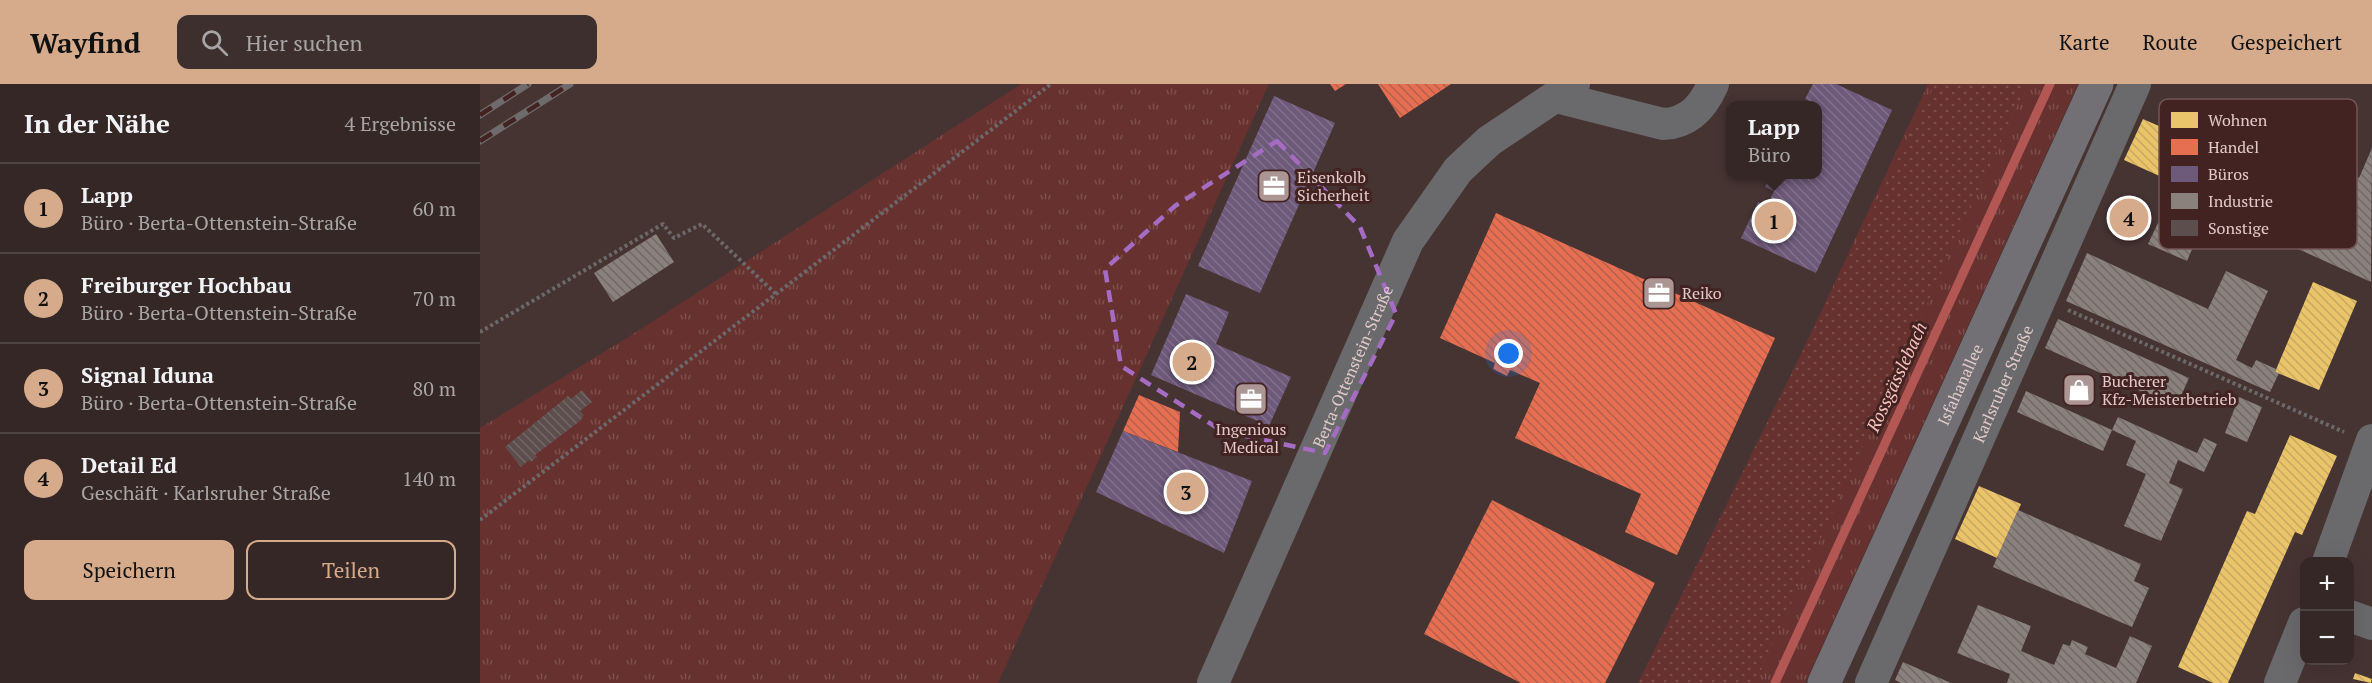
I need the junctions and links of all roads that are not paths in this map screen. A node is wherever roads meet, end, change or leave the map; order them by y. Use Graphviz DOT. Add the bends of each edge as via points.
graph roads {
  1 [pos="1713,84"];
  2 [pos="2097,84"];
  3 [pos="2135,84"];
  4 [pos="1565,91"];
  5 [pos="2371,442"];
  6 [pos="2329,557"];
  7 [pos="2354,618"];
  8 [pos="2372,624"];
  9 [pos="2300,633"];
  10 [pos="1214,683"];
  11 [pos="1824,683"];
  12 [pos="1870,683"];
  13 [pos="2280,683"];
  1 -- 4 [label="street, Berta-Ottenstein-Straße" via="1705,103 1681,123 1663,124"];
  2 -- 11 [label="highway, Isfahanallee"];
  3 -- 12 [label="street, Karlsruher Straße"];
  4 -- 10 [label="street, Berta-Ottenstein-Straße" via="1525,114 1458,170 1408,241"];
  5 -- 6 [label="street"];
  7 -- 8 [label="street"];
  9 -- 13 [label="street"];
}
